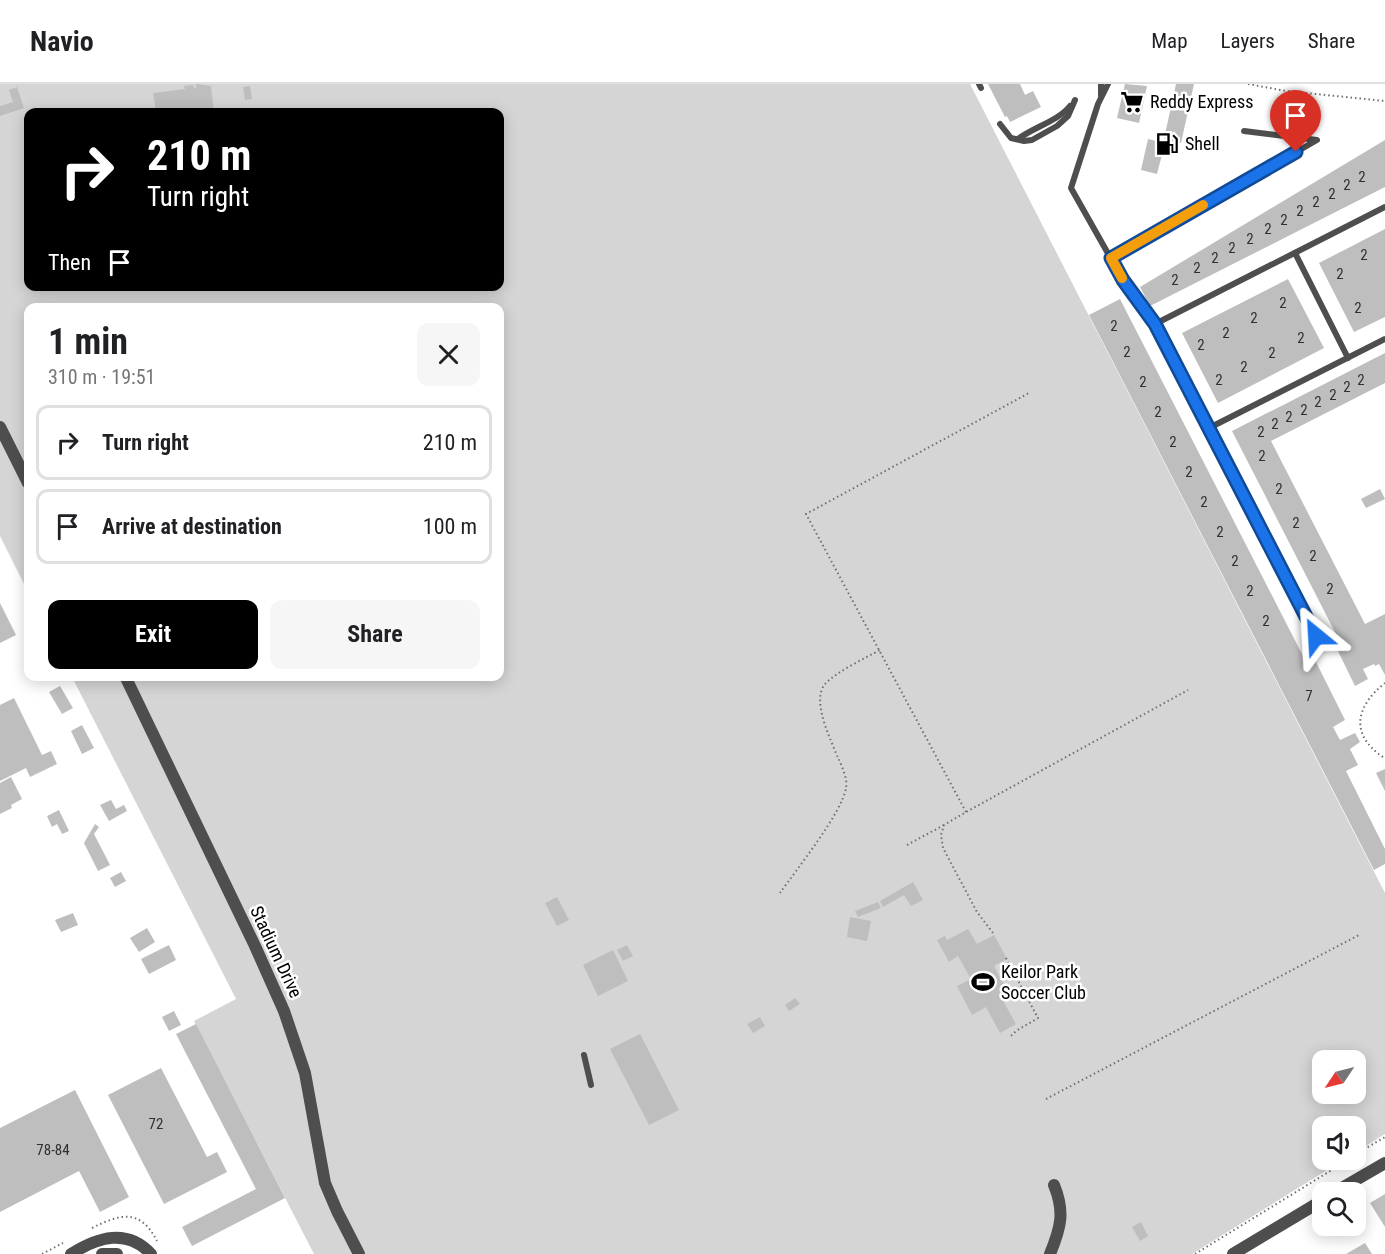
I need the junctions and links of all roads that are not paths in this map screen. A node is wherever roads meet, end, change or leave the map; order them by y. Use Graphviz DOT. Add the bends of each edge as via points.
graph roads {
  1 [pos="1101,84"];
  2 [pos="1108,84"];
  3 [pos="1075,100"];
  4 [pos="1101,100"];
  5 [pos="1000,124"];
  6 [pos="1244,131"];
  7 [pos="1385,207"];
  8 [pos="1295,253"];
  9 [pos="1111,258"];
  10 [pos="1155,324"];
  11 [pos="1385,339"];
  12 [pos="1348,358"];
  13 [pos="0,427"];
  14 [pos="1209,428"];
  15 [pos="24,475"];
  16 [pos="1316,636"];
  17 [pos="127,681"];
  18 [pos="584,1055"];
  19 [pos="591,1084"];
  20 [pos="1385,1162"];
  21 [pos="1352,1182"];
  22 [pos="1054,1185"];
  23 [pos="1312,1207"];
  24 [pos="71,1254"];
  25 [pos="102,1254"];
  26 [pos="117,1254"];
  27 [pos="151,1254"];
  28 [pos="359,1254"];
  29 [pos="1050,1254"];
  30 [pos="1233,1254"];
  1 -- 4 [label="lane"];
  2 -- 4 [label="lane"];
  3 -- 5 [label="lane" via="1062,123 1032,140 1011,138"];
  4 -- 9 [label="lane" via="1071,189"];
  6 -- 9 [label="lane" via="1317,140"];
  7 -- 8 [label="lane"];
  8 -- 10 [label="lane"];
  8 -- 12 [label="lane"];
  9 -- 10 [label="lane"];
  10 -- 14 [label="lane"];
  11 -- 12 [label="lane"];
  12 -- 14 [label="lane"];
  13 -- 15 [label="street"];
  14 -- 16 [label="lane"];
  17 -- 28 [label="street, Stadium Drive" via="284,1011 308,1083 325,1183"];
  18 -- 19 [label="lane"];
  20 -- 21 [label="street"];
  22 -- 29 [label="street" via="1061,1210 1060,1227"];
  23 -- 30 [label="street"];
  24 -- 27 [label="street" via="114,1236 137,1242"];
  25 -- 26 [label="street"];
}
